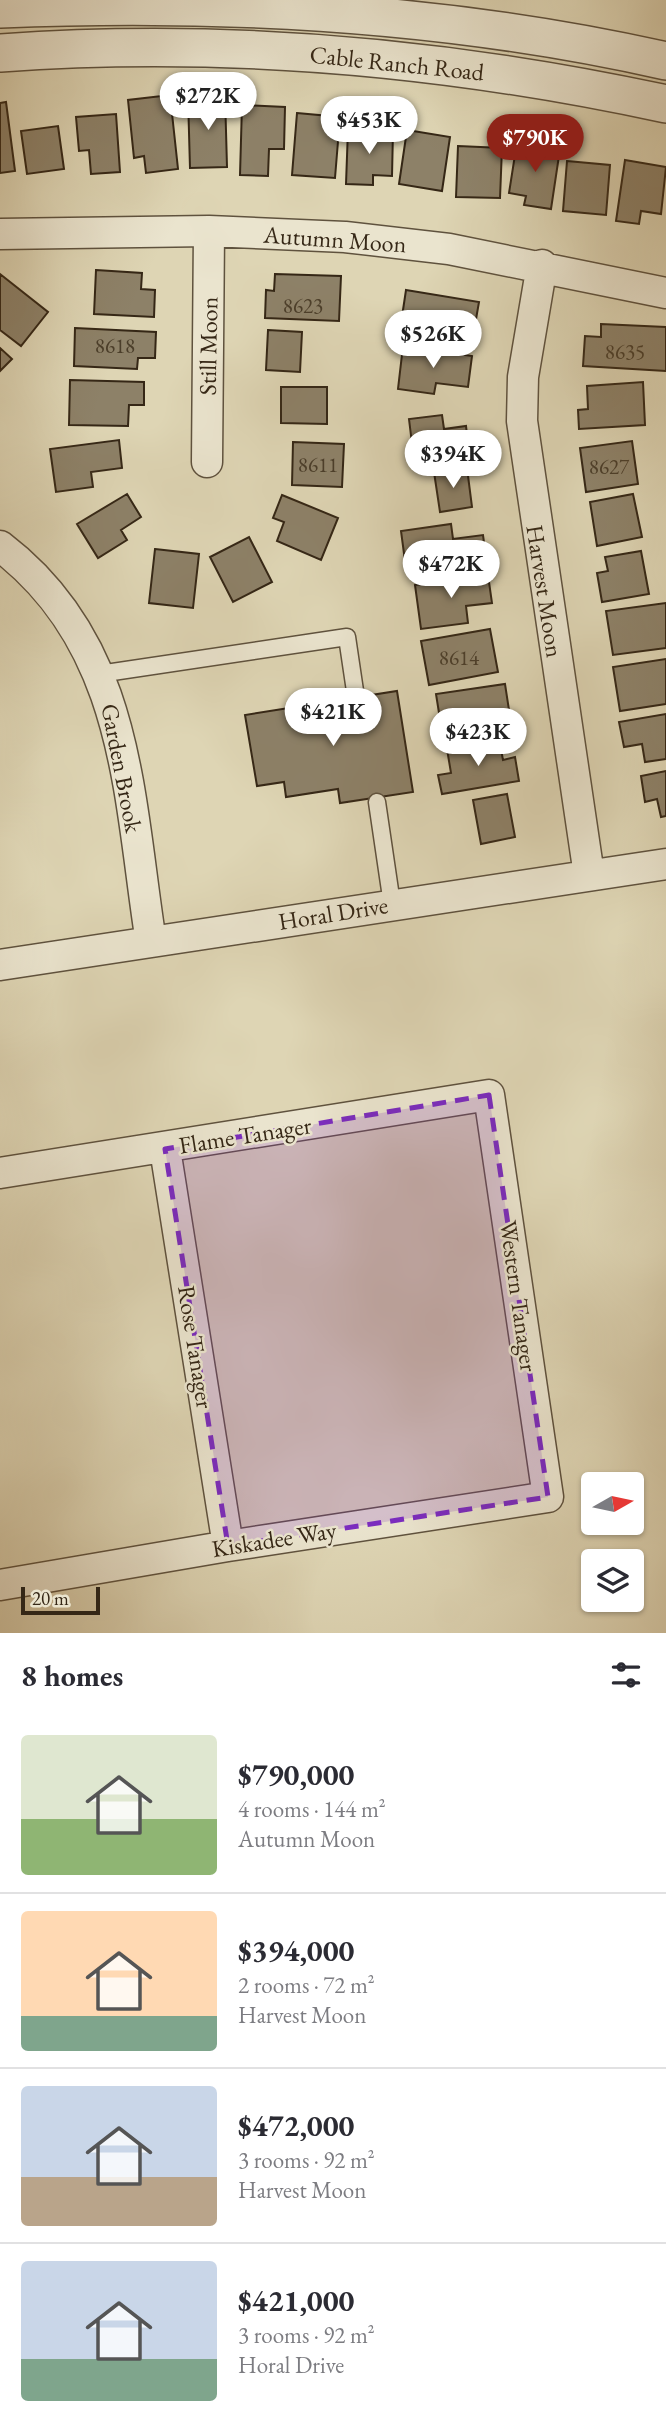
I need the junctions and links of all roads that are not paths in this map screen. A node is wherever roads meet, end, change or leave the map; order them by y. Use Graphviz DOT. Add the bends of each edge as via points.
graph roads {
  1 [pos="0,9"];
  2 [pos="217,22"];
  3 [pos="0,52"];
  4 [pos="666,61"];
  5 [pos="666,104"];
  6 [pos="209,230"];
  7 [pos="0,234"];
  8 [pos="542,265"];
  9 [pos="666,293"];
  10 [pos="207,462"];
  11 [pos="0,546"];
  12 [pos="99,674"];
  13 [pos="355,691"];
  14 [pos="377,802"];
  15 [pos="666,864"];
  16 [pos="589,875"];
  17 [pos="392,904"];
  18 [pos="151,943"];
  19 [pos="0,965"];
  20 [pos="489,1095"];
  21 [pos="165,1149"];
  22 [pos="0,1173"];
  23 [pos="548,1497"];
  24 [pos="228,1546"];
  25 [pos="0,1585"];
  1 -- 2 [label="street, Cable Ranch Road"];
  2 -- 3 [label="street, Cable Ranch Road" via="108,47"];
  2 -- 4 [label="street, Cable Ranch Road" via="400,19"];
  2 -- 5 [label="street, Cable Ranch Road"];
  6 -- 7 [label="street, Autumn Moon"];
  6 -- 8 [label="street, Autumn Moon" via="450,248"];
  6 -- 10 [label="street, Still Moon"];
  8 -- 9 [label="street, Autumn Moon"];
  8 -- 16 [label="street, Harvest Moon" via="523,377 522,421"];
  11 -- 12 [label="street, Garden Brook" via="55,600"];
  12 -- 13 [label="lane" via="347,637"];
  12 -- 18 [label="street, Garden Brook" via="121,744"];
  14 -- 17 [label="lane"];
  15 -- 16 [label="street, Horal Drive"];
  16 -- 17 [label="street, Horal Drive"];
  17 -- 18 [label="street, Horal Drive"];
  18 -- 19 [label="street, Horal Drive"];
  20 -- 21 [label="street, Flame Tanager"];
  20 -- 23 [label="street, Western Tanager"];
  21 -- 22 [label="street, Flame Tanager"];
  21 -- 24 [label="street, Rose Tanager"];
  23 -- 24 [label="street, Kiskadee Way"];
  24 -- 25 [label="street, Kiskadee Way"];
}
